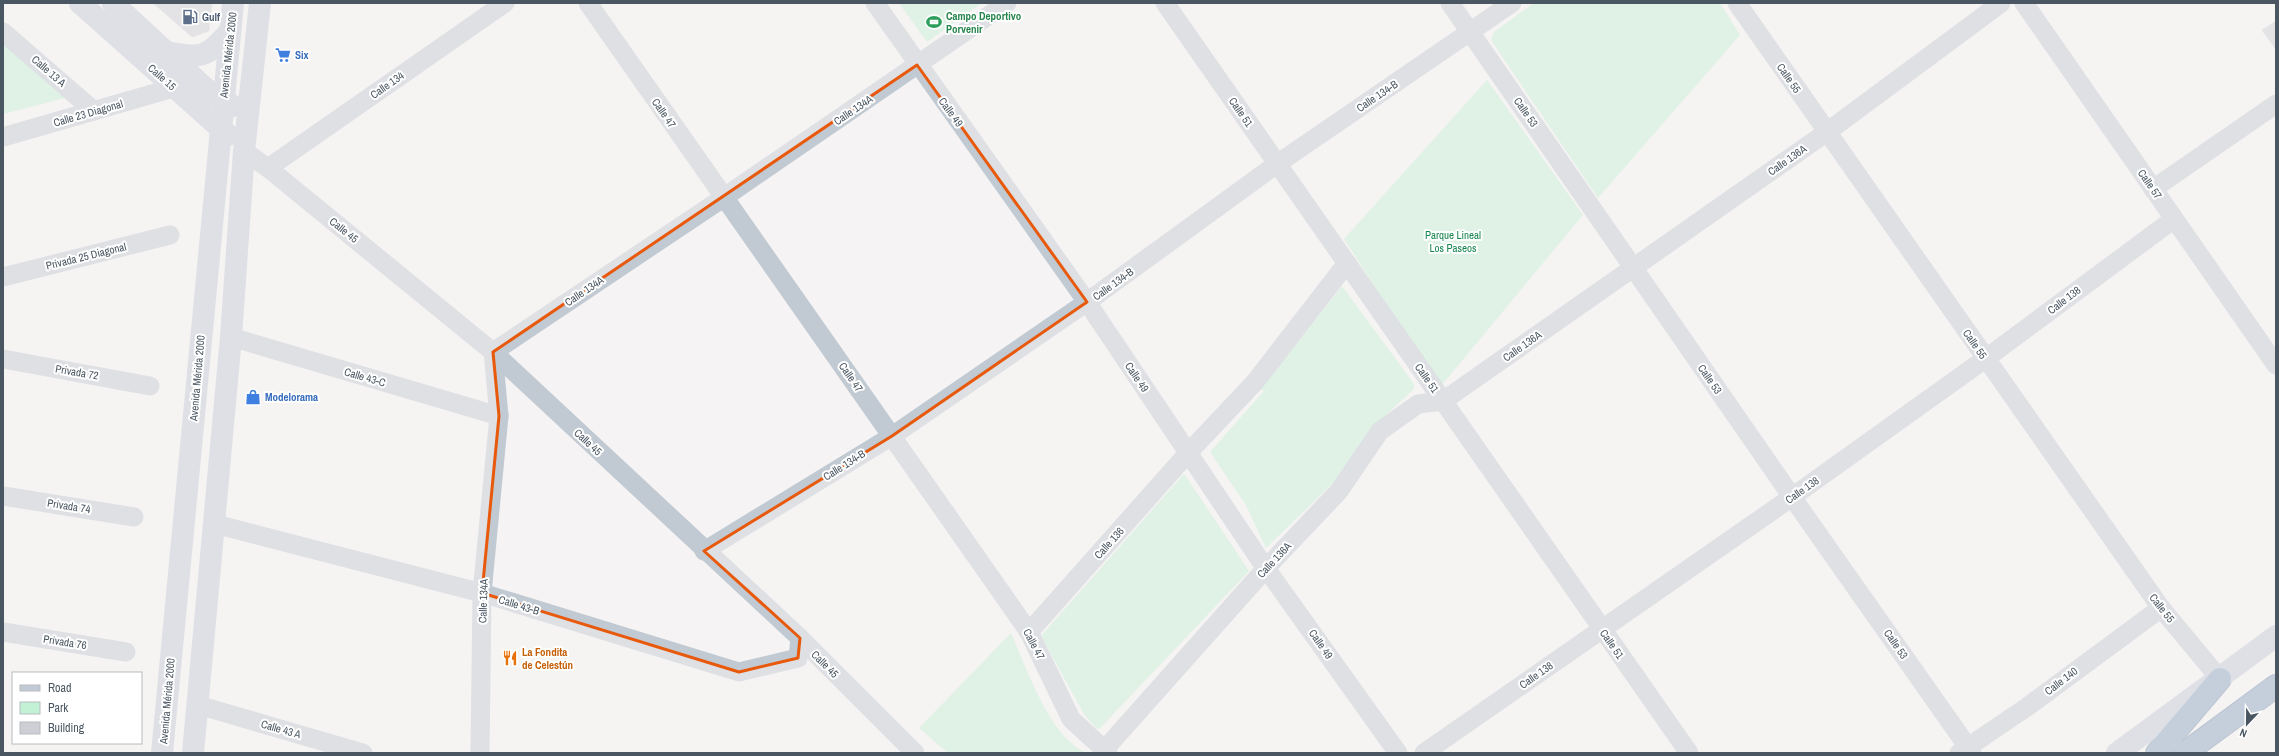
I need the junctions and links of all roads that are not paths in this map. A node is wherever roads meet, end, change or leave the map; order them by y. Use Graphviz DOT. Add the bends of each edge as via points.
graph roads {
  1 [pos="80,3"];
  2 [pos="113,3"];
  3 [pos="233,3"];
  4 [pos="260,3"];
  5 [pos="505,3"];
  6 [pos="588,3"];
  7 [pos="875,3"];
  8 [pos="1008,3"];
  9 [pos="1165,3"];
  10 [pos="1450,3"];
  11 [pos="1512,3"];
  12 [pos="2001,3"];
  13 [pos="2024,3"];
  14 [pos="1745,7"];
  15 [pos="230,31"];
  16 [pos="3,32"];
  17 [pos="1470,32"];
  18 [pos="166,52"];
  19 [pos="918,65"];
  20 [pos="173,88"];
  21 [pos="223,100"];
  22 [pos="2276,104"];
  23 [pos="94,111"];
  24 [pos="248,114"];
  25 [pos="220,127"];
  26 [pos="1827,132"];
  27 [pos="3,137"];
  28 [pos="244,151"];
  29 [pos="1277,164"];
  30 [pos="268,168"];
  31 [pos="2153,189"];
  32 [pos="723,198"];
  33 [pos="2174,219"];
  34 [pos="170,235"];
  35 [pos="1347,263"];
  36 [pos="1633,268"];
  37 [pos="3,277"];
  38 [pos="1087,302"];
  39 [pos="231,337"];
  40 [pos="493,352"];
  41 [pos="3,359"];
  42 [pos="1985,359"];
  43 [pos="2276,365"];
  44 [pos="150,386"];
  45 [pos="1443,401"];
  46 [pos="499,416"];
  47 [pos="892,436"];
  48 [pos="1188,453"];
  49 [pos="3,496"];
  50 [pos="1792,497"];
  51 [pos="134,517"];
  52 [pos="214,524"];
  53 [pos="704,551"];
  54 [pos="1267,567"];
  55 [pos="482,593"];
  56 [pos="2161,608"];
  57 [pos="1602,629"];
  58 [pos="3,632"];
  59 [pos="1029,632"];
  60 [pos="2276,636"];
  61 [pos="800,638"];
  62 [pos="126,652"];
  63 [pos="2220,679"];
  64 [pos="2276,686"];
  65 [pos="198,705"];
  66 [pos="1106,751"];
  67 [pos="1966,751"];
  68 [pos="162,753"];
  69 [pos="193,753"];
  70 [pos="363,753"];
  71 [pos="480,753"];
  72 [pos="915,753"];
  73 [pos="1398,753"];
  74 [pos="1424,753"];
  75 [pos="1689,753"];
  76 [pos="2117,753"];
  77 [pos="2157,753"];
  78 [pos="2185,753"];
  1 -- 20 [label="main road, Calle 15"];
  2 -- 18 [label="main road, Calle 15"];
  3 -- 15 [label="main road, Avenida Mérida 2000"];
  4 -- 24 [label="main road"];
  5 -- 30 [label="street, Calle 134"];
  6 -- 32 [label="street, Calle 47"];
  7 -- 19 [label="street, Calle 49"];
  8 -- 19 [label="street, Calle 134A"];
  9 -- 29 [label="street, Calle 51"];
  10 -- 17 [label="street, Calle 53"];
  11 -- 17 [label="street, Calle 134-B"];
  12 -- 26 [label="street, Calle 136A"];
  13 -- 31 [label="street, Calle 57"];
  14 -- 26 [label="street, Calle 55"];
  15 -- 18 [label="main road" via="210,52 197,56"];
  15 -- 21 [label="main road, Avenida Mérida 2000"];
  16 -- 23 [label="street, Calle 13 A"];
  17 -- 29 [label="street, Calle 134-B"];
  17 -- 36 [label="street, Calle 53"];
  18 -- 21 [label="main road, Calle 15" via="205,88"];
  19 -- 32 [label="street, Calle 134A"];
  19 -- 38 [label="street, Calle 49"];
  20 -- 23 [label="street, Calle 23 Diagonal"];
  20 -- 25 [label="main road, Calle 15"];
  21 -- 24 [label="main road, Calle 15"];
  21 -- 25 [label="main road, Avenida Mérida 2000"];
  22 -- 31 [label="street"];
  23 -- 27 [label="street, Calle 23 Diagonal"];
  24 -- 28 [label="main road"];
  25 -- 28 [label="main road, Calle 15"];
  25 -- 68 [label="main road, Avenida Mérida 2000"];
  26 -- 36 [label="street, Calle 136A"];
  26 -- 42 [label="street, Calle 55"];
  28 -- 30 [label="street, Calle 45"];
  28 -- 39 [label="main road"];
  29 -- 35 [label="street, Calle 51"];
  29 -- 38 [label="street, Calle 134-B"];
  30 -- 40 [label="street, Calle 45"];
  31 -- 33 [label="street, Calle 57"];
  32 -- 40 [label="street, Calle 134A"];
  32 -- 47 [label="street, Calle 47"];
  33 -- 42 [label="street, Calle 138"];
  33 -- 43 [label="street, Calle 57"];
  34 -- 37 [label="street, Privada 25 Diagonal"];
  35 -- 45 [label="street, Calle 51"];
  35 -- 48 [label="street, Calle 136" via="1255,382"];
  36 -- 45 [label="street, Calle 136A"];
  36 -- 50 [label="street, Calle 53"];
  38 -- 47 [label="street, Calle 134-B"];
  38 -- 48 [label="street, Calle 49"];
  39 -- 46 [label="street, Calle 43-C"];
  39 -- 52 [label="main road"];
  40 -- 46 [label="street, Calle 134A"];
  40 -- 53 [label="street, Calle 45"];
  41 -- 44 [label="street, Privada 72"];
  42 -- 50 [label="street, Calle 138"];
  42 -- 56 [label="street, Calle 55"];
  45 -- 54 [label="street, Calle 136A" via="1418,404 1380,431 1339,490"];
  45 -- 57 [label="street, Calle 51"];
  46 -- 55 [label="street, Calle 134A"];
  47 -- 53 [label="street, Calle 134-B"];
  47 -- 59 [label="street, Calle 47"];
  48 -- 54 [label="street, Calle 49"];
  48 -- 59 [label="street, Calle 136"];
  49 -- 51 [label="street, Privada 74"];
  50 -- 57 [label="street, Calle 138"];
  50 -- 67 [label="street, Calle 53"];
  52 -- 55 [label="street, Calle 43-B"];
  52 -- 65 [label="main road"];
  53 -- 61 [label="street, Calle 45"];
  54 -- 66 [label="street, Calle 136A"];
  54 -- 73 [label="street, Calle 49"];
  55 -- 61 [label="street, Calle 43-B" via="739,672 798,658"];
  55 -- 71 [label="street, Calle 134A"];
  56 -- 63 [label="street, Calle 55"];
  56 -- 67 [label="street, Calle 140"];
  57 -- 74 [label="street, Calle 138"];
  57 -- 75 [label="street, Calle 51"];
  58 -- 62 [label="street, Privada 76"];
  59 -- 66 [label="street, Calle 47" via="1071,719"];
  60 -- 63 [label="main road"];
  61 -- 72 [label="street, Calle 45"];
  63 -- 76 [label="main road"];
  63 -- 77 [label="highway"];
  64 -- 78 [label="highway"];
  65 -- 69 [label="main road"];
  65 -- 70 [label="street, Calle 43 A"];
}
